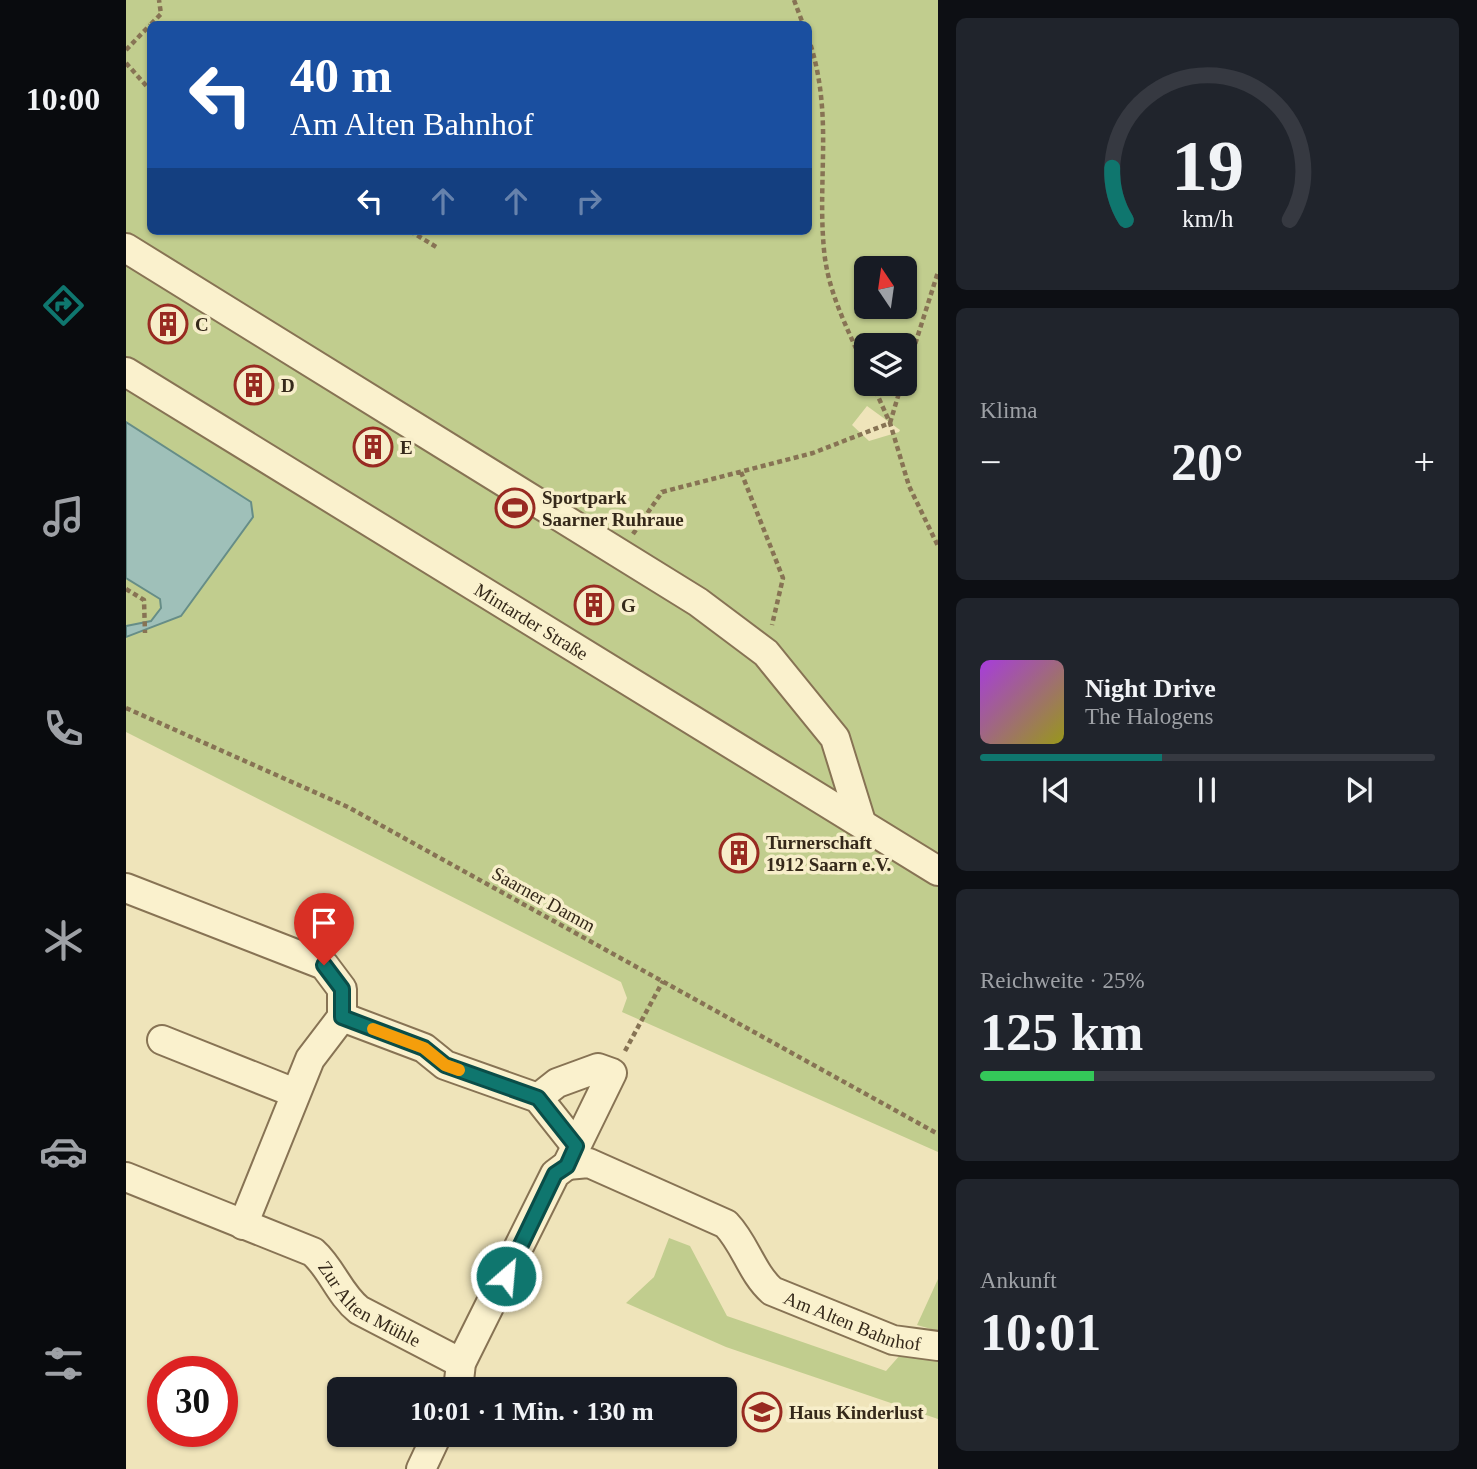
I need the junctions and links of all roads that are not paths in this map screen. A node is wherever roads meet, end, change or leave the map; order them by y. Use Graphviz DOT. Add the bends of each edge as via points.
graph roads {
  1 [pos="126,248"];
  2 [pos="126,372"];
  3 [pos="861,822"];
  4 [pos="938,871"];
  5 [pos="126,888"];
  6 [pos="342,1017"];
  7 [pos="162,1040"];
  8 [pos="295,1093"];
  9 [pos="538,1098"];
  10 [pos="571,1156"];
  11 [pos="126,1177"];
  12 [pos="243,1225"];
  13 [pos="938,1346"];
  14 [pos="459,1376"];
  15 [pos="431,1447"];
  16 [pos="421,1469"];
  1 -- 3 [label="street" via="698,602 766,653 835,738"];
  2 -- 3 [label="street, Mintarder Straße"];
  3 -- 4 [label="street, Mintarder Straße"];
  5 -- 6 [label="street" via="324,965 342,989"];
  6 -- 8 [label="street" via="310,1059"];
  6 -- 9 [label="street" via="424,1048 445,1065"];
  7 -- 8 [label="street"];
  8 -- 12 [label="street"];
  9 -- 10 [label="street"];
  9 -- 10 [label="street" via="557,1083 598,1068 612,1073"];
  10 -- 13 [label="street, Am Alten Bahnhof" via="726,1224 739,1237 758,1279 772,1292 893,1340"];
  10 -- 14 [label="street" via="555,1174"];
  11 -- 12 [label="street, Zur Alten Mühle"];
  12 -- 14 [label="street, Zur Alten Mühle" via="313,1252 345,1298 359,1310"];
  15 -- 16 [label="street"];
}
